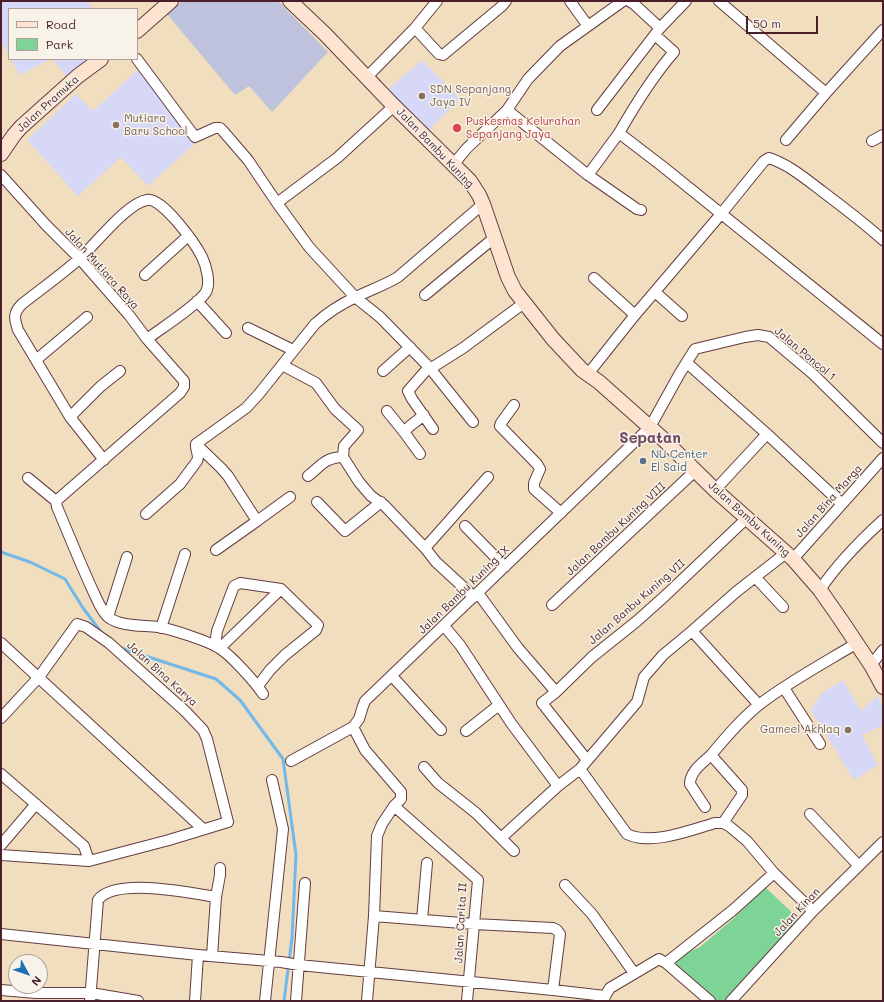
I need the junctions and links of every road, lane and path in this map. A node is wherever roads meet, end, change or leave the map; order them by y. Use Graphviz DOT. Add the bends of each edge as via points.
graph roads {
  1 [pos="171,1"];
  2 [pos="290,1"];
  3 [pos="437,1"];
  4 [pos="506,1"];
  5 [pos="570,1"];
  6 [pos="624,1"];
  7 [pos="686,1"];
  8 [pos="719,1"];
  9 [pos="588,26"];
  10 [pos="415,28"];
  11 [pos="138,30"];
  12 [pos="883,30"];
  13 [pos="657,32"];
  14 [pos="100,60"];
  15 [pos="137,60"];
  16 [pos="366,78"];
  17 [pos="826,93"];
  18 [pos="394,106"];
  19 [pos="507,110"];
  20 [pos="597,110"];
  21 [pos="618,133"];
  22 [pos="883,135"];
  23 [pos="786,140"];
  24 [pos="872,141"];
  25 [pos="1,154"];
  26 [pos="453,164"];
  27 [pos="1,175"];
  28 [pos="588,175"];
  29 [pos="277,203"];
  30 [pos="483,204"];
  31 [pos="641,210"];
  32 [pos="722,214"];
  33 [pos="188,236"];
  34 [pos="494,238"];
  35 [pos="883,240"];
  36 [pos="80,259"];
  37 [pos="145,274"];
  38 [pos="594,278"];
  39 [pos="655,292"];
  40 [pos="425,295"];
  41 [pos="355,297"];
  42 [pos="197,301"];
  43 [pos="524,303"];
  44 [pos="635,315"];
  45 [pos="682,316"];
  46 [pos="87,317"];
  47 [pos="248,328"];
  48 [pos="226,334"];
  49 [pos="147,339"];
  50 [pos="883,344"];
  51 [pos="410,347"];
  52 [pos="293,350"];
  53 [pos="693,352"];
  54 [pos="36,360"];
  55 [pos="687,363"];
  56 [pos="282,365"];
  57 [pos="429,367"];
  58 [pos="382,370"];
  59 [pos="120,371"];
  60 [pos="588,374"];
  61 [pos="514,405"];
  62 [pos="387,410"];
  63 [pos="424,415"];
  64 [pos="70,417"];
  65 [pos="473,422"];
  66 [pos="650,427"];
  67 [pos="433,429"];
  68 [pos="404,432"];
  69 [pos="767,434"];
  70 [pos="883,443"];
  71 [pos="196,444"];
  72 [pos="420,454"];
  73 [pos="343,457"];
  74 [pos="883,458"];
  75 [pos="104,460"];
  76 [pos="696,470"];
  77 [pos="308,476"];
  78 [pos="488,477"];
  79 [pos="28,478"];
  80 [pos="715,490"];
  81 [pos="290,497"];
  82 [pos="56,502"];
  83 [pos="317,502"];
  84 [pos="381,502"];
  85 [pos="842,504"];
  86 [pos="561,513"];
  87 [pos="146,514"];
  88 [pos="747,518"];
  89 [pos="883,520"];
  90 [pos="257,521"];
  91 [pos="465,526"];
  92 [pos="425,548"];
  93 [pos="216,550"];
  94 [pos="185,554"];
  95 [pos="789,556"];
  96 [pos="127,557"];
  97 [pos="505,568"];
  98 [pos="755,577"];
  99 [pos="281,589"];
  100 [pos="820,590"];
  101 [pos="476,595"];
  102 [pos="552,605"];
  103 [pos="783,607"];
  104 [pos="108,617"];
  105 [pos="444,626"];
  106 [pos="160,628"];
  107 [pos="692,631"];
  108 [pos="1,643"];
  109 [pos="856,643"];
  110 [pos="217,647"];
  111 [pos="883,650"];
  112 [pos="871,665"];
  113 [pos="392,676"];
  114 [pos="39,678"];
  115 [pos="883,687"];
  116 [pos="784,688"];
  117 [pos="556,692"];
  118 [pos="499,705"];
  119 [pos="759,705"];
  120 [pos="1,718"];
  121 [pos="352,727"];
  122 [pos="441,730"];
  123 [pos="466,730"];
  124 [pos="820,744"];
  125 [pos="711,754"];
  126 [pos="587,760"];
  127 [pos="291,761"];
  128 [pos="424,767"];
  129 [pos="580,769"];
  130 [pos="1,774"];
  131 [pos="272,780"];
  132 [pos="558,786"];
  133 [pos="36,804"];
  134 [pos="394,806"];
  135 [pos="706,807"];
  136 [pos="810,814"];
  137 [pos="723,823"];
  138 [pos="203,829"];
  139 [pos="501,838"];
  140 [pos="883,842"];
  141 [pos="1,845"];
  142 [pos="514,851"];
  143 [pos="1,855"];
  144 [pos="89,862"];
  145 [pos="427,863"];
  146 [pos="858,865"];
  147 [pos="220,868"];
  148 [pos="774,873"];
  149 [pos="305,883"];
  150 [pos="565,885"];
  151 [pos="216,897"];
  152 [pos="813,911"];
  153 [pos="374,916"];
  154 [pos="422,920"];
  155 [pos="474,924"];
  156 [pos="1,934"];
  157 [pos="95,944"];
  158 [pos="198,955"];
  159 [pos="212,956"];
  160 [pos="270,961"];
  161 [pos="666,963"];
  162 [pos="296,965"];
  163 [pos="369,972"];
  164 [pos="634,974"];
  165 [pos="470,982"];
  166 [pos="1,990"];
  167 [pos="553,990"];
  168 [pos="36,997"];
  169 [pos="90,997"];
  170 [pos="605,999"];
  171 [pos="138,1001"];
  172 [pos="195,1001"];
  173 [pos="266,1001"];
  174 [pos="296,1001"];
  175 [pos="367,1001"];
  176 [pos="467,1001"];
  177 [pos="710,1001"];
  178 [pos="731,1001"];
  1 -- 11 [label="street"];
  2 -- 16 [label="street, Jalan Bambu Kuning"];
  3 -- 10 [label="street"];
  4 -- 10 [label="street" via="443,55 439,54"];
  5 -- 9 [label="street"];
  6 -- 9 [label="street"];
  6 -- 13 [label="street" via="634,4"];
  7 -- 13 [label="street"];
  8 -- 17 [label="street"];
  9 -- 19 [label="street" via="560,46 528,79"];
  10 -- 16 [label="street"];
  12 -- 17 [label="street"];
  13 -- 20 [label="street"];
  13 -- 21 [label="street" via="674,52 644,91"];
  14 -- 25 [label="street, Jalan Pramuka" via="78,76 21,128"];
  15 -- 29 [label="street" via="195,138 220,128 248,160"];
  16 -- 18 [label="street, Jalan Bambu Kuning"];
  17 -- 23 [label="street"];
  18 -- 26 [label="street, Jalan Bambu Kuning"];
  18 -- 29 [label="street" via="337,158"];
  19 -- 26 [label="street"];
  19 -- 28 [label="street"];
  21 -- 28 [label="street"];
  21 -- 32 [label="street"];
  22 -- 24 [label="street"];
  26 -- 30 [label="street, Jalan Bambu Kuning" via="470,181"];
  27 -- 36 [label="street, Jalan Mutiara Raya"];
  28 -- 31 [label="street"];
  29 -- 41 [label="street" via="309,247"];
  30 -- 34 [label="street, Jalan Bambu Kuning"];
  30 -- 41 [label="street" via="398,277"];
  32 -- 35 [label="street" via="768,158 803,176"];
  32 -- 39 [label="street"];
  32 -- 50 [label="street"];
  33 -- 36 [label="street" via="171,214 155,201 146,200 130,208"];
  33 -- 37 [label="street"];
  33 -- 42 [label="street" via="202,257 208,282 206,292"];
  34 -- 40 [label="street"];
  34 -- 43 [label="street, Jalan Bambu Kuning" via="508,277"];
  36 -- 49 [label="street, Jalan Mutiara Raya"];
  36 -- 54 [label="street" via="16,311 14,318 18,330"];
  38 -- 44 [label="street"];
  39 -- 44 [label="street"];
  39 -- 45 [label="street"];
  41 -- 51 [label="street" via="380,317"];
  41 -- 52 [label="street" via="325,315"];
  42 -- 48 [label="street"];
  42 -- 49 [label="street"];
  43 -- 57 [label="street" via="463,348"];
  43 -- 60 [label="street, Jalan Bambu Kuning" via="564,352"];
  44 -- 60 [label="street"];
  46 -- 54 [label="street"];
  47 -- 52 [label="street"];
  49 -- 75 [label="street, Jalan Mutiara Raya" via="184,381 184,387"];
  51 -- 57 [label="street"];
  51 -- 58 [label="street"];
  52 -- 56 [label="street"];
  53 -- 55 [label="street, Jalan Bambu Kuning IX"];
  53 -- 70 [label="street, Jalan Poncol 1" via="698,348 745,337 769,337 813,374"];
  54 -- 64 [label="street"];
  55 -- 66 [label="street, Jalan Bambu Kuning IX"];
  55 -- 69 [label="street"];
  56 -- 71 [label="street" via="246,408"];
  56 -- 73 [label="street" via="316,382 335,409 358,430 344,446"];
  57 -- 63 [label="street" via="408,391"];
  57 -- 65 [label="street"];
  59 -- 64 [label="street"];
  60 -- 66 [label="street, Jalan Bambu Kuning"];
  61 -- 86 [label="street" via="500,426 537,464 540,469 534,489"];
  62 -- 68 [label="street"];
  63 -- 67 [label="street"];
  63 -- 68 [label="street"];
  64 -- 75 [label="street"];
  66 -- 76 [label="street, Jalan Bambu Kuning"];
  66 -- 86 [label="street, Jalan Bambu Kuning IX"];
  68 -- 72 [label="street"];
  69 -- 80 [label="street"];
  69 -- 85 [label="street"];
  71 -- 87 [label="street" via="197,461 180,484"];
  71 -- 90 [label="street" via="228,476"];
  73 -- 77 [label="street" via="332,457"];
  73 -- 84 [label="street" via="359,482 371,496"];
  74 -- 85 [label="street, Jalan Bina Marga"];
  75 -- 82 [label="street"];
  76 -- 80 [label="street, Jalan Bambu Kuning"];
  76 -- 102 [label="street, Jalan Bambu Kuning VIII"];
  78 -- 92 [label="street"];
  79 -- 82 [label="street"];
  80 -- 88 [label="street, Jalan Bambu Kuning"];
  81 -- 90 [label="street"];
  82 -- 104 [label="street" via="88,579"];
  83 -- 84 [label="street" via="345,531"];
  84 -- 92 [label="street"];
  85 -- 95 [label="street, Jalan Bina Marga"];
  86 -- 97 [label="street, Jalan Bambu Kuning IX"];
  88 -- 95 [label="street, Jalan Bambu Kuning"];
  88 -- 117 [label="street, Jalan Banbu Kuning VII" via="666,595 592,657"];
  89 -- 100 [label="street" via="863,538"];
  90 -- 93 [label="street"];
  91 -- 97 [label="street"];
  92 -- 101 [label="street" via="436,562"];
  94 -- 106 [label="street"];
  95 -- 98 [label="street, Jalan Bina Marga"];
  95 -- 100 [label="street, Jalan Bambu Kuning"];
  96 -- 104 [label="street"];
  97 -- 101 [label="street, Jalan Bambu Kuning IX"];
  98 -- 103 [label="street"];
  98 -- 107 [label="street, Jalan Bina Marga"];
  99 -- 110 [label="street"];
  99 -- 110 [label="street" via="240,583 234,586 218,631"];
  99 -- 110 [label="street" via="318,627 270,670 260,690"];
  100 -- 109 [label="street, Jalan Bambu Kuning"];
  101 -- 105 [label="street, Jalan Bambu Kuning IX"];
  101 -- 117 [label="street" via="522,654"];
  104 -- 106 [label="street" via="132,625"];
  105 -- 113 [label="street, Jalan Bambu Kuning IX"];
  105 -- 118 [label="street"];
  106 -- 110 [label="street"];
  107 -- 119 [label="street"];
  107 -- 126 [label="street, Jalan Bina Marga" via="663,655 644,677 636,702"];
  108 -- 114 [label="street"];
  109 -- 112 [label="street, Jalan Bambu Kuning"];
  109 -- 116 [label="street"];
  111 -- 112 [label="street"];
  112 -- 115 [label="street, Jalan Bambu Kuning"];
  113 -- 121 [label="street, Jalan Bambu Kuning IX" via="366,701"];
  113 -- 122 [label="street"];
  114 -- 120 [label="street"];
  114 -- 138 [label="street"];
  114 -- 138 [label="street, Jalan Bina Karya" via="77,624 96,633 185,711 207,739 228,822"];
  116 -- 119 [label="street"];
  116 -- 124 [label="street"];
  117 -- 126 [label="street, Jalan Banbu Kuning VII" via="542,703"];
  118 -- 123 [label="street"];
  118 -- 132 [label="street"];
  119 -- 125 [label="street"];
  121 -- 127 [label="street"];
  121 -- 134 [label="street" via="365,750 401,792 401,799"];
  125 -- 135 [label="street" via="690,779 690,784"];
  125 -- 137 [label="street" via="742,790 742,795"];
  126 -- 129 [label="street, Jalan Bina Marga"];
  128 -- 139 [label="street" via="438,783"];
  129 -- 132 [label="street, Jalan Bina Marga"];
  129 -- 137 [label="street" via="627,834 635,838 660,838"];
  130 -- 133 [label="street"];
  131 -- 160 [label="street" via="283,829"];
  132 -- 139 [label="street, Jalan Bina Marga"];
  133 -- 141 [label="street"];
  133 -- 144 [label="street" via="84,846"];
  134 -- 153 [label="street" via="377,836"];
  134 -- 155 [label="street, Jalan Carita II" via="478,880"];
  136 -- 146 [label="street"];
  137 -- 148 [label="street" via="747,841"];
  138 -- 144 [label="street"];
  139 -- 142 [label="street"];
  140 -- 146 [label="street, Jalan Kinan"];
  143 -- 144 [label="street"];
  145 -- 154 [label="street"];
  146 -- 152 [label="street, Jalan Kinan"];
  147 -- 151 [label="street"];
  148 -- 152 [label="street"];
  148 -- 161 [label="street" via="734,910"];
  149 -- 162 [label="street"];
  150 -- 164 [label="street" via="592,914"];
  151 -- 157 [label="street" via="154,888 126,888 102,895 98,900"];
  151 -- 159 [label="street"];
  152 -- 178 [label="street, Jalan Kinan"];
  153 -- 154 [label="street"];
  153 -- 163 [label="street"];
  154 -- 155 [label="street"];
  155 -- 165 [label="street, Jalan Carita II"];
  155 -- 167 [label="street" via="557,930 560,934"];
  156 -- 157 [label="street"];
  157 -- 158 [label="street"];
  157 -- 169 [label="street"];
  158 -- 159 [label="street"];
  158 -- 172 [label="street"];
  159 -- 160 [label="street"];
  160 -- 162 [label="street"];
  160 -- 173 [label="street"];
  161 -- 164 [label="street" via="659,959"];
  161 -- 177 [label="street"];
  162 -- 163 [label="street"];
  162 -- 174 [label="street"];
  163 -- 165 [label="street"];
  163 -- 175 [label="street"];
  164 -- 170 [label="street" via="610,988"];
  165 -- 167 [label="street"];
  165 -- 176 [label="street, Jalan Carita II"];
  166 -- 168 [label="street"];
  167 -- 170 [label="street"];
  168 -- 169 [label="street"];
  169 -- 171 [label="street"];
}
